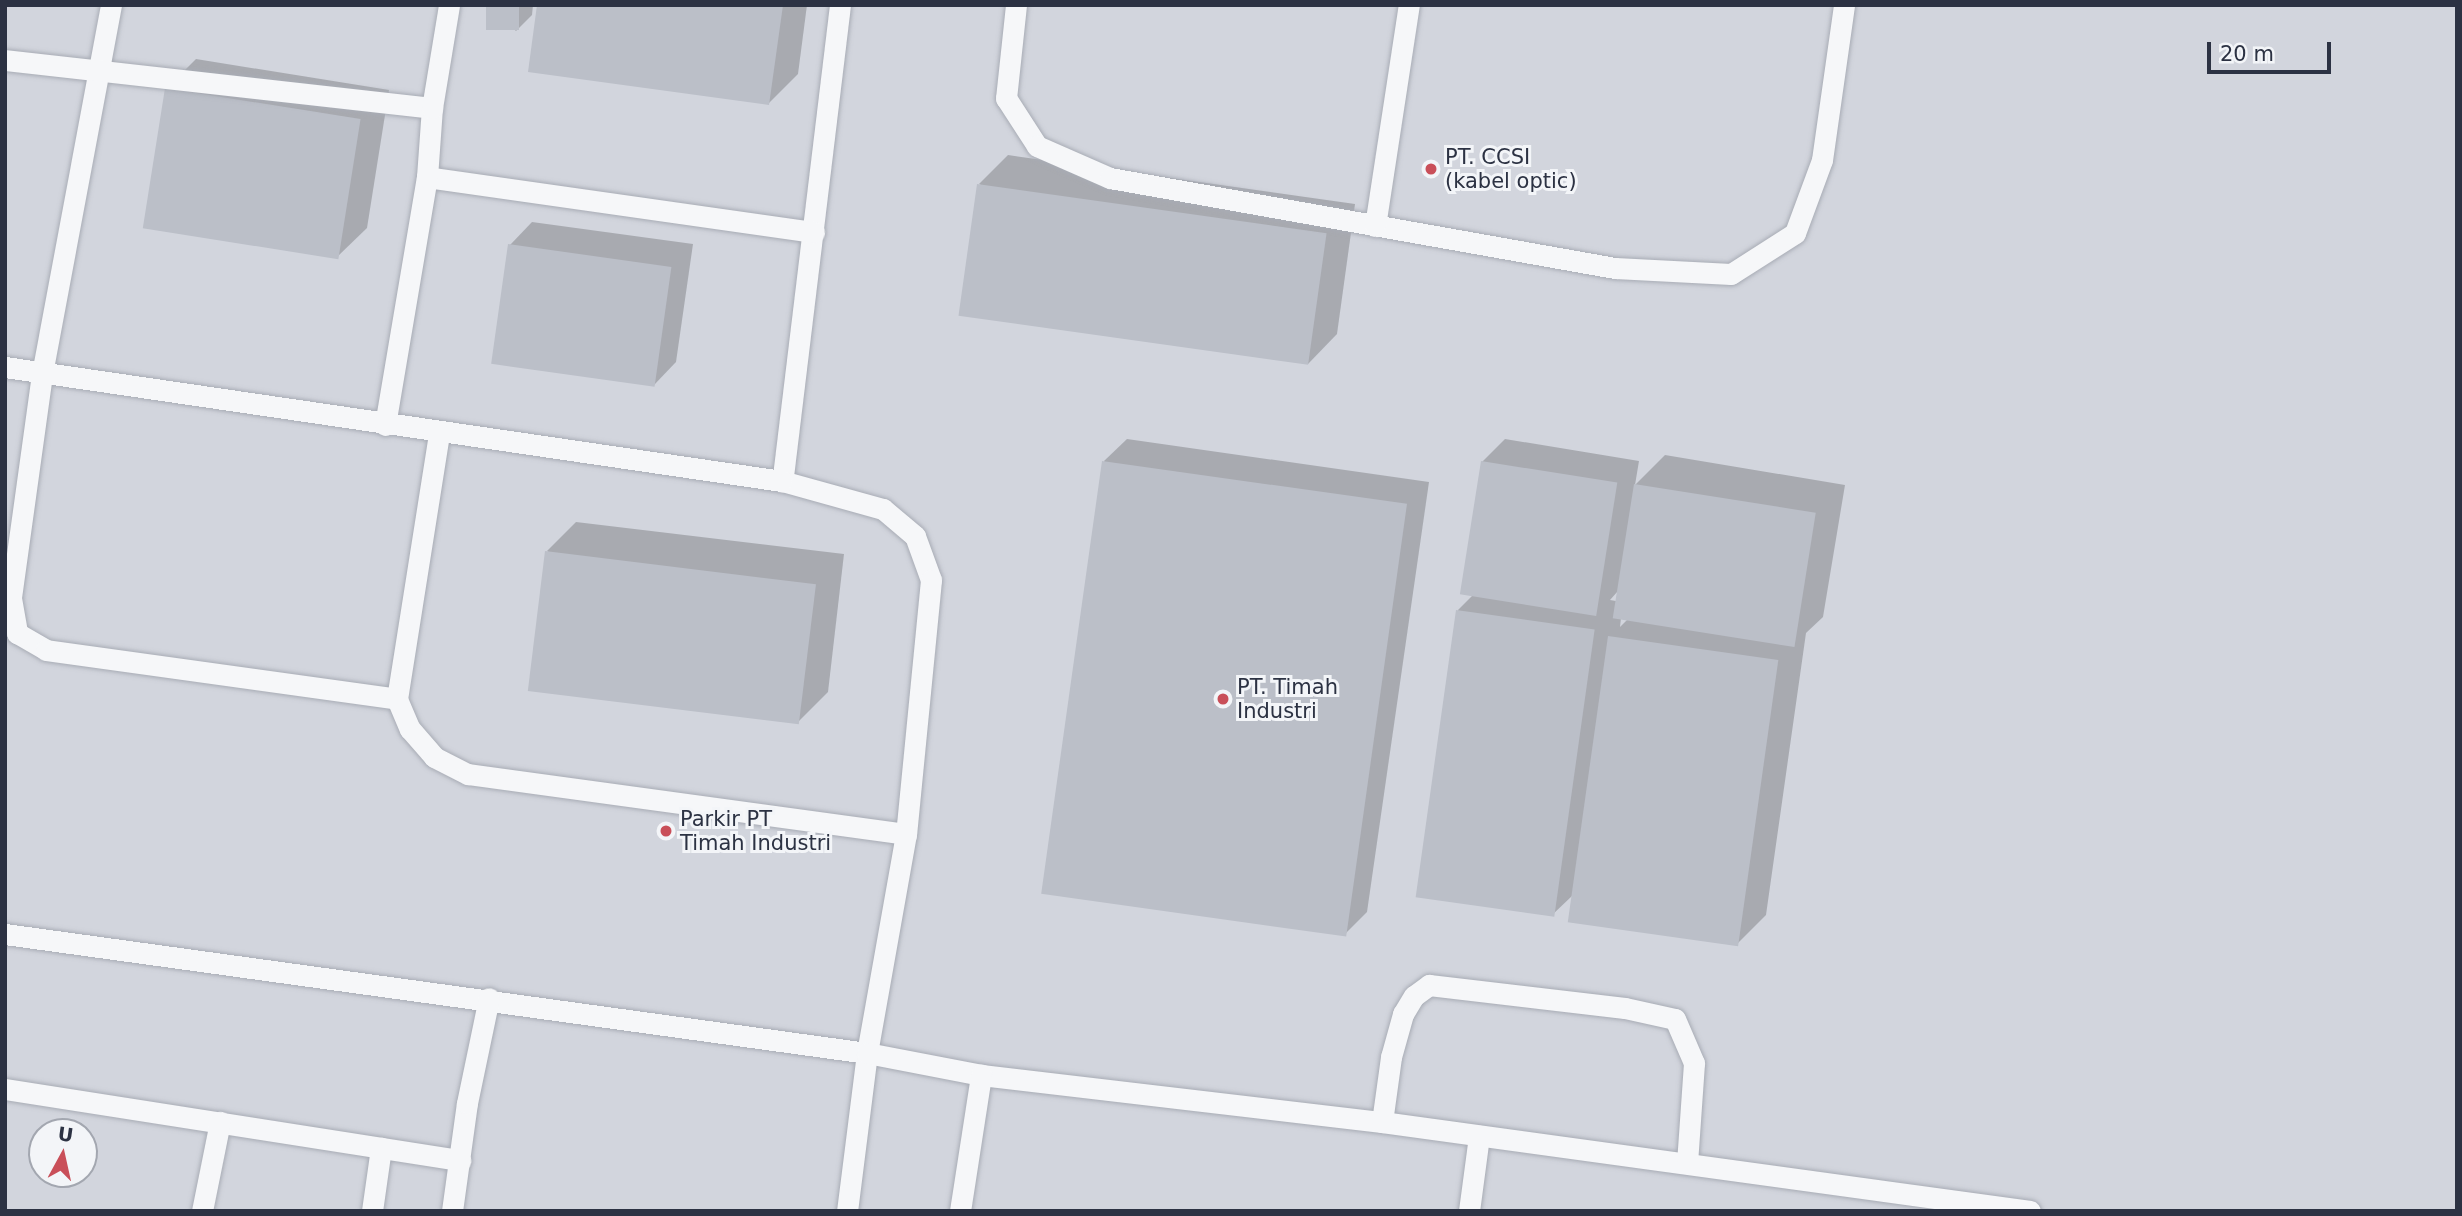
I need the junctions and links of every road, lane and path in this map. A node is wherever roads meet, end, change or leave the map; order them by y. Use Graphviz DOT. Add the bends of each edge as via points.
graph roads {
  1 [pos="111,5"];
  2 [pos="449,5"];
  3 [pos="840,5"];
  4 [pos="1016,5"];
  5 [pos="1409,5"];
  6 [pos="1844,5"];
  7 [pos="5,61"];
  8 [pos="100,72"];
  9 [pos="432,108"];
  10 [pos="426,177"];
  11 [pos="1375,226"];
  12 [pos="814,232"];
  13 [pos="5,367"];
  14 [pos="43,374"];
  15 [pos="385,425"];
  16 [pos="439,433"];
  17 [pos="782,481"];
  18 [pos="397,699"];
  19 [pos="906,834"];
  20 [pos="5,933"];
  21 [pos="488,998"];
  22 [pos="867,1053"];
  23 [pos="981,1075"];
  24 [pos="5,1089"];
  25 [pos="220,1122"];
  26 [pos="1382,1122"];
  27 [pos="1479,1136"];
  28 [pos="381,1148"];
  29 [pos="460,1160"];
  30 [pos="1687,1163"];
  31 [pos="202,1211"];
  32 [pos="372,1211"];
  33 [pos="452,1211"];
  34 [pos="847,1211"];
  35 [pos="960,1211"];
  36 [pos="1469,1211"];
  37 [pos="2030,1211"];
  1 -- 8 [label="lane"];
  2 -- 9 [label="lane"];
  3 -- 12 [label="lane"];
  4 -- 11 [label="lane" via="1006,98 1037,146 1110,178"];
  5 -- 11 [label="lane"];
  6 -- 11 [label="lane" via="1822,160 1795,233 1731,274 1615,268"];
  7 -- 8 [label="lane"];
  8 -- 9 [label="lane"];
  8 -- 14 [label="lane"];
  9 -- 10 [label="lane"];
  10 -- 12 [label="lane"];
  10 -- 15 [label="lane"];
  12 -- 17 [label="lane"];
  13 -- 14 [label="lane"];
  14 -- 15 [label="lane"];
  14 -- 18 [label="lane" via="11,598 17,633 46,650"];
  15 -- 16 [label="lane"];
  16 -- 17 [label="lane"];
  16 -- 18 [label="lane"];
  17 -- 19 [label="lane" via="883,509 915,536 932,580"];
  18 -- 19 [label="lane" via="410,729 434,757 468,774"];
  19 -- 22 [label="lane"];
  20 -- 21 [label="lane"];
  21 -- 22 [label="lane"];
  21 -- 29 [label="lane"];
  22 -- 23 [label="lane"];
  22 -- 34 [label="lane"];
  23 -- 26 [label="lane"];
  23 -- 35 [label="lane"];
  24 -- 25 [label="lane"];
  25 -- 28 [label="lane"];
  25 -- 31 [label="lane"];
  26 -- 27 [label="lane"];
  26 -- 30 [label="lane" via="1391,1057 1403,1014 1414,996 1429,985 1625,1008 1675,1019 1694,1063"];
  27 -- 30 [label="lane"];
  27 -- 36 [label="lane"];
  28 -- 29 [label="lane"];
  28 -- 32 [label="lane"];
  29 -- 33 [label="lane"];
  30 -- 37 [label="lane"];
}
